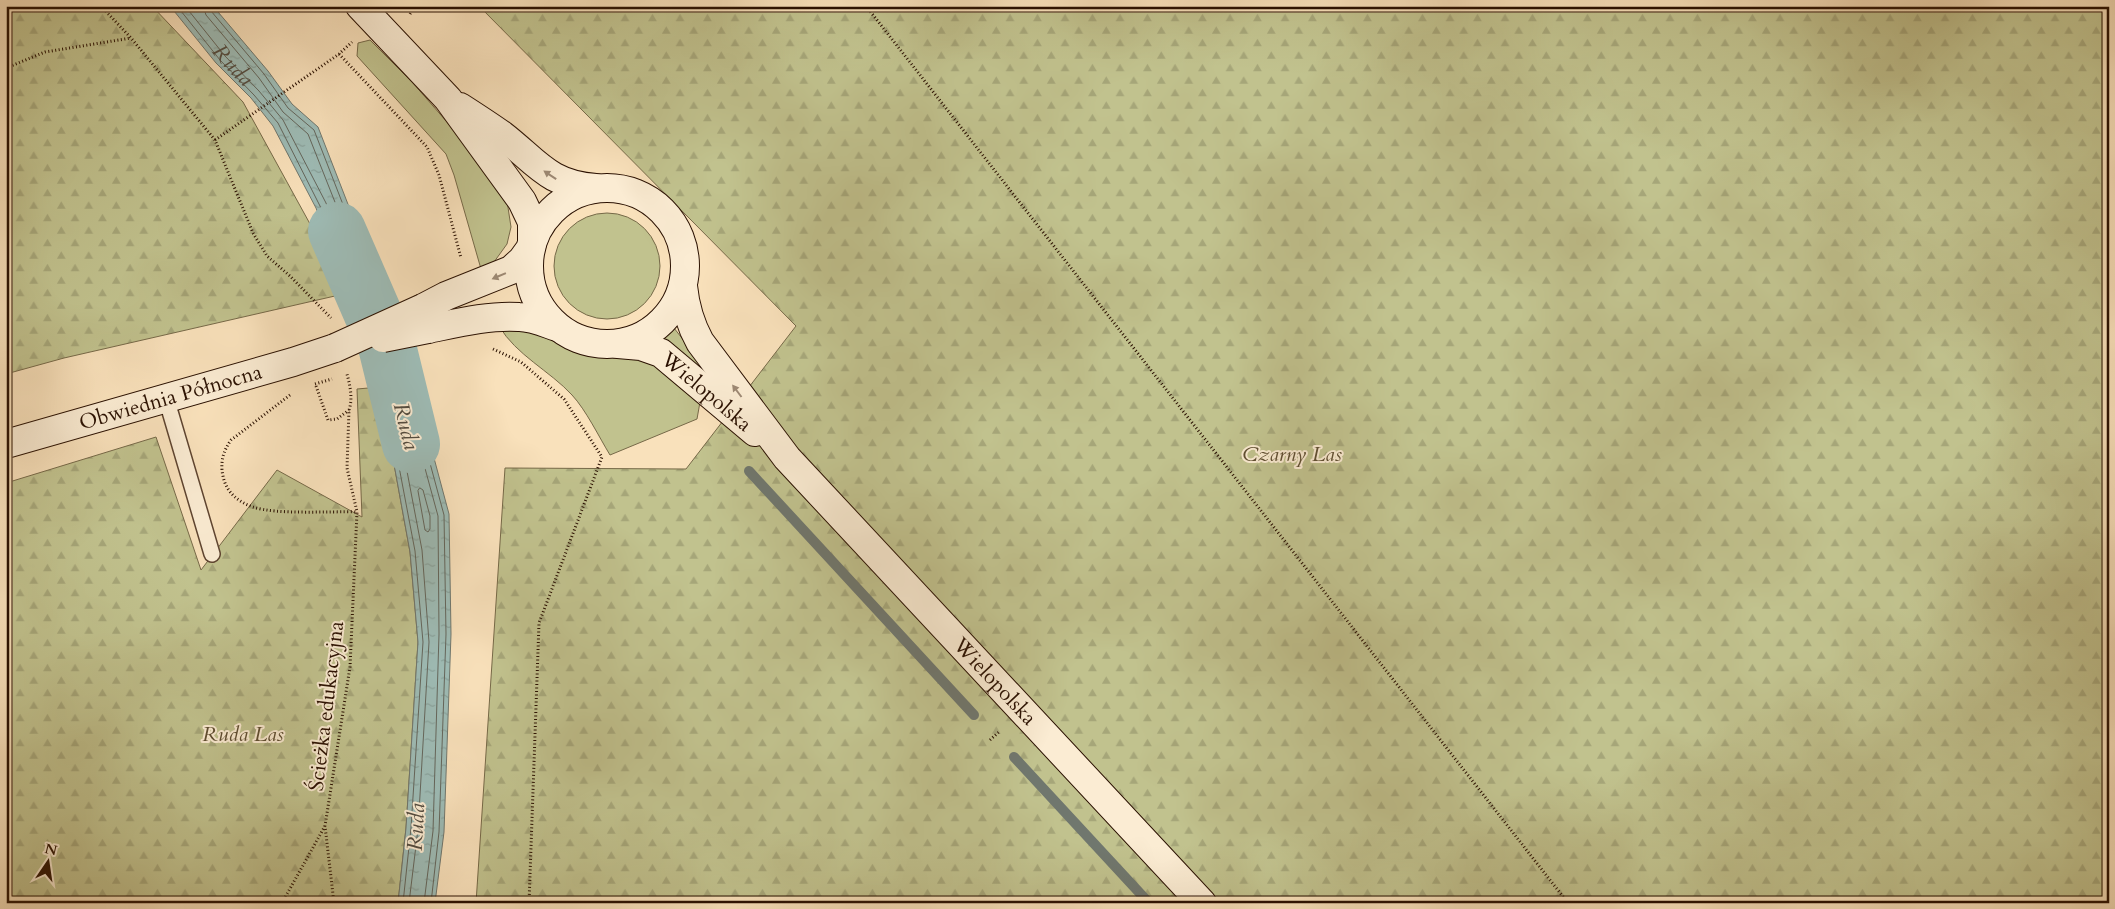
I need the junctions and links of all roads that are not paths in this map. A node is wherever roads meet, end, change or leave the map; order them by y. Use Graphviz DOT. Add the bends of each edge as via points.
graph roads {
  1 [pos="360,6"];
  2 [pos="448,99"];
  3 [pos="596,188"];
  4 [pos="532,243"];
  5 [pos="683,286"];
  6 [pos="426,318"];
  7 [pos="557,326"];
  8 [pos="617,344"];
  9 [pos="166,398"];
  10 [pos="6,444"];
  11 [pos="787,458"];
  12 [pos="212,554"];
  13 [pos="1202,903"];
  1 -- 2 [label="main road"];
  3 -- 2 [label="main road, one-way" via="572,185 552,177 503,135"];
  2 -- 4 [label="main road" via="528,211 532,222"];
  3 -- 4 [label="main road" via="572,196 552,210"];
  3 -- 5 [label="main road" via="638,194 666,214 682,245 685,258"];
  4 -- 6 [label="main road, Obwiednia Północna, one-way" via="522,260 511,270 446,296"];
  4 -- 7 [label="main road" via="528,269 534,294 547,317"];
  5 -- 8 [label="main road" via="677,303 659,325 635,340"];
  11 -- 5 [label="main road, Wielopolska, one-way" via="700,342 687,312"];
  6 -- 7 [label="main road, Obwiednia Północna" via="460,323 529,318"];
  6 -- 9 [label="main road, Obwiednia Północna, bridge" via="293,362"];
  7 -- 8 [label="main road" via="585,342"];
  8 -- 11 [label="main road, Wielopolska" via="641,346 661,353"];
  9 -- 10 [label="main road, Obwiednia Północna"];
  9 -- 12 [label="lane"];
  11 -- 13 [label="main road, Wielopolska"];
}
